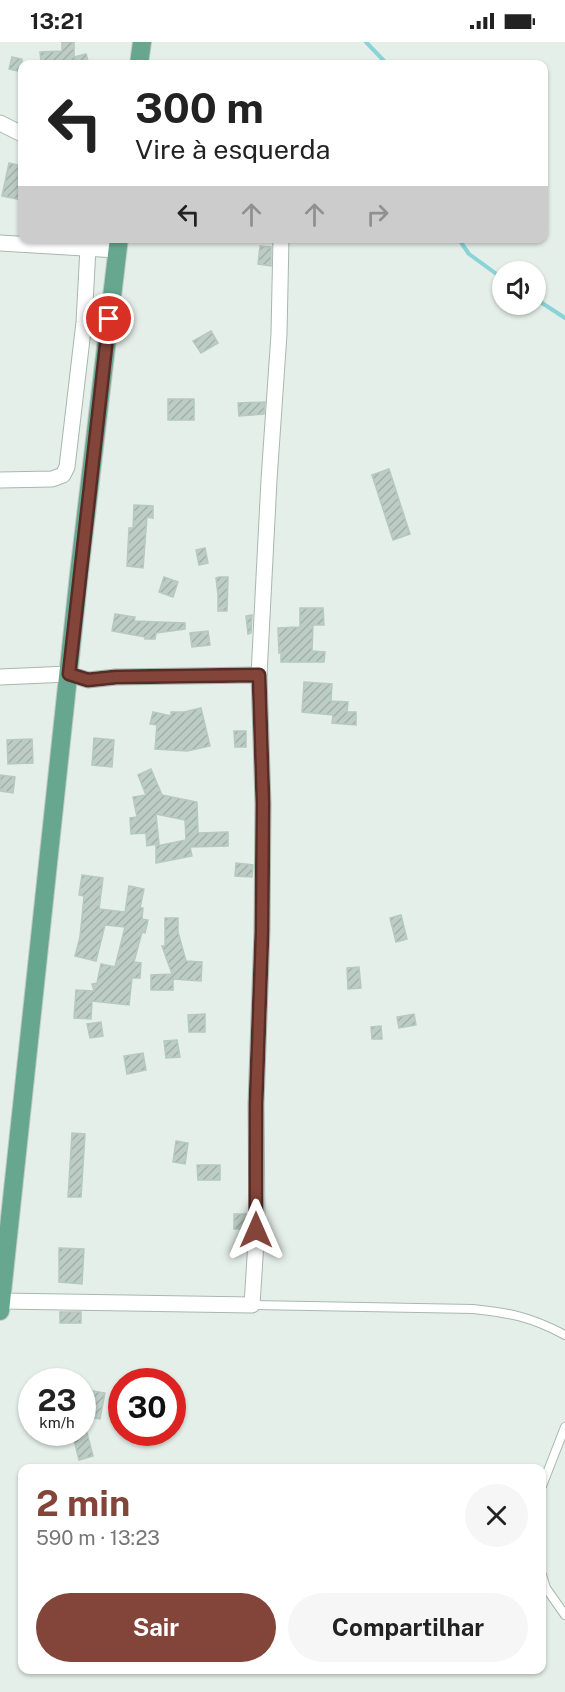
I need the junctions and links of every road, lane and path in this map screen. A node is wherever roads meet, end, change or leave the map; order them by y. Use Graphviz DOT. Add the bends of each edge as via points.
graph roads {
  1 [pos="142,42"];
  2 [pos="140,60"];
  3 [pos="0,123"];
  4 [pos="18,132"];
  5 [pos="0,243"];
  6 [pos="281,243"];
  7 [pos="118,244"];
  8 [pos="88,248"];
  9 [pos="0,480"];
  10 [pos="69,674"];
  11 [pos="259,675"];
  12 [pos="0,677"];
  13 [pos="252,1305"];
  14 [pos="1,1306"];
  15 [pos="565,1335"];
  16 [pos="565,1427"];
  17 [pos="546,1476"];
  18 [pos="546,1588"];
  19 [pos="565,1615"];
  1 -- 2 [label="main road"];
  3 -- 4 [label="street"];
  5 -- 8 [label="street"];
  6 -- 11 [label="street"];
  7 -- 8 [label="street"];
  7 -- 10 [label="main road"];
  8 -- 9 [label="street" via="84,322 67,467 63,475 52,479"];
  10 -- 11 [label="street" via="88,680"];
  10 -- 12 [label="street"];
  10 -- 14 [label="main road"];
  11 -- 13 [label="street" via="262,908 257,1226"];
  13 -- 14 [label="street"];
  13 -- 15 [label="lane" via="473,1309 537,1320"];
  16 -- 17 [label="lane"];
  18 -- 19 [label="lane"];
}
